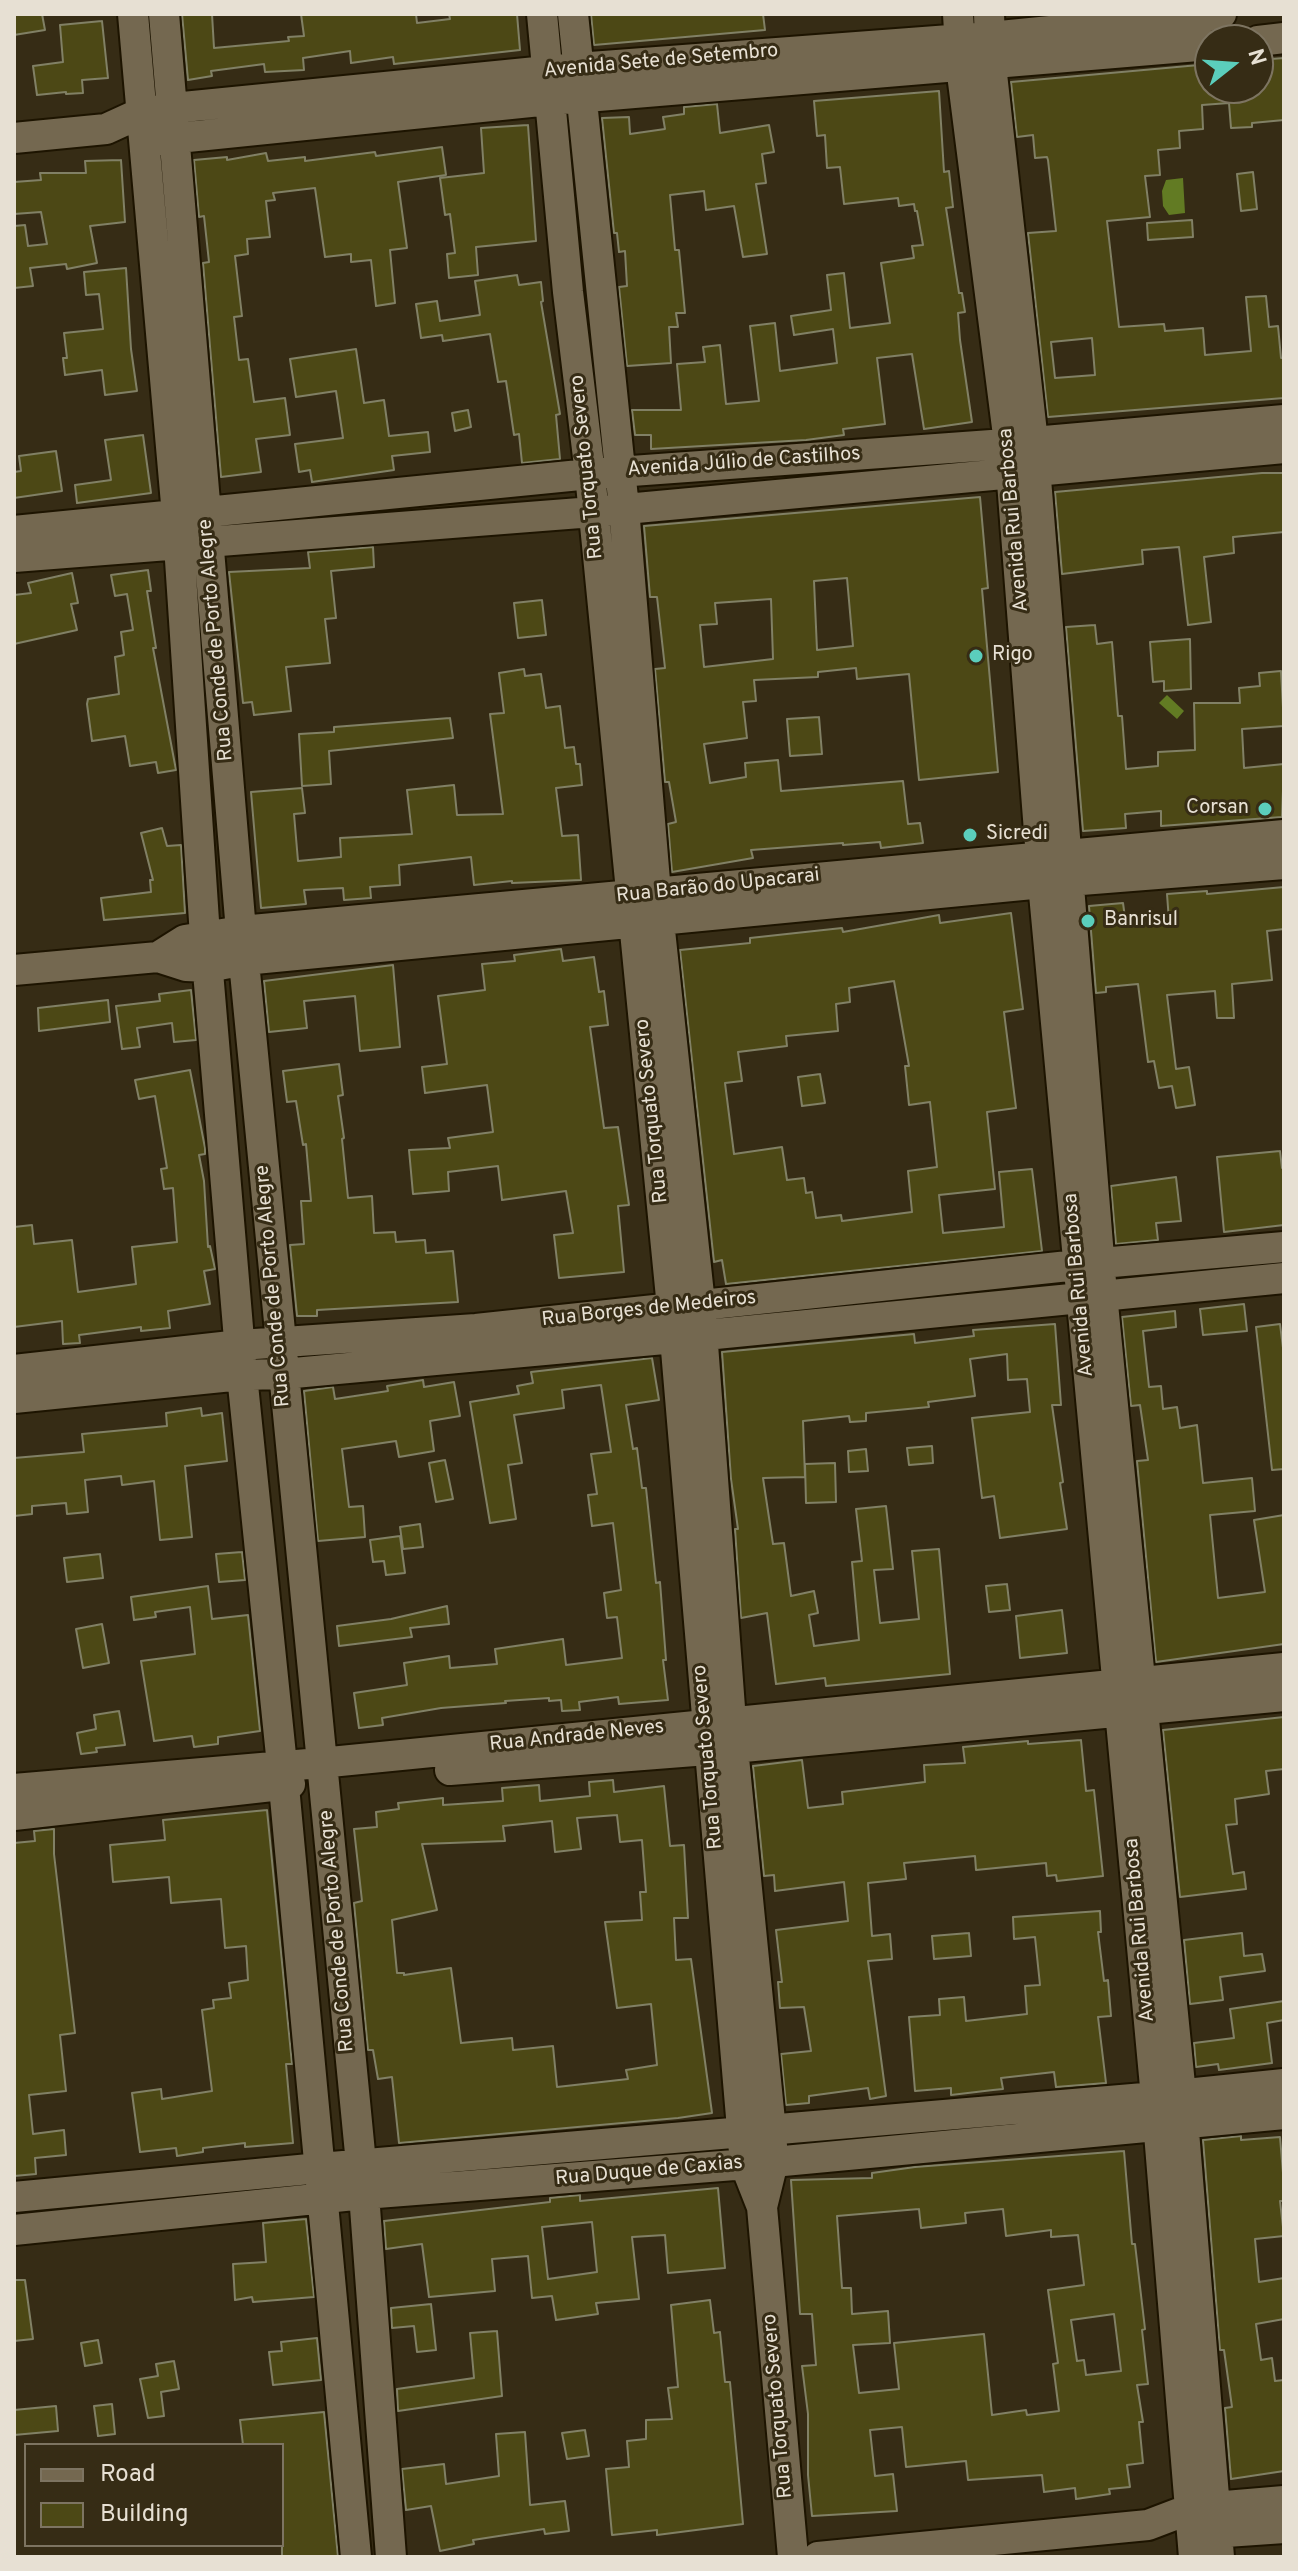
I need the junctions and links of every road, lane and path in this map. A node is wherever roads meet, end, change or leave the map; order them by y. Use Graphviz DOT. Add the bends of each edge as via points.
graph roads {
  1 [pos="133,14"];
  2 [pos="164,14"];
  3 [pos="542,14"];
  4 [pos="573,14"];
  5 [pos="1221,14"];
  6 [pos="990,39"];
  7 [pos="959,40"];
  8 [pos="1194,45"];
  9 [pos="451,81"];
  10 [pos="563,85"];
  11 [pos="173,108"];
  12 [pos="453,111"];
  13 [pos="142,127"];
  14 [pos="14,138"];
  15 [pos="176,140"];
  16 [pos="600,288"];
  17 [pos="568,292"];
  18 [pos="160,328"];
  19 [pos="192,330"];
  20 [pos="1009,347"];
  21 [pos="1284,420"];
  22 [pos="1130,447"];
  23 [pos="1284,448"];
  24 [pos="1022,457"];
  25 [pos="605,473"];
  26 [pos="624,508"];
  27 [pos="593,512"];
  28 [pos="193,528"];
  29 [pos="14,531"];
  30 [pos="14,557"];
  31 [pos="633,613"];
  32 [pos="603,616"];
  33 [pos="226,741"];
  34 [pos="193,743"];
  35 [pos="1284,835"];
  36 [pos="1284,864"];
  37 [pos="1054,869"];
  38 [pos="645,909"];
  39 [pos="205,936"];
  40 [pos="242,945"];
  41 [pos="158,957"];
  42 [pos="209,967"];
  43 [pos="14,970"];
  44 [pos="223,1141"];
  45 [pos="261,1141"];
  46 [pos="1284,1247"];
  47 [pos="1198,1254"];
  48 [pos="1089,1264"];
  49 [pos="1284,1278"];
  50 [pos="1201,1285"];
  51 [pos="1091,1296"];
  52 [pos="686,1306"];
  53 [pos="580,1332"];
  54 [pos="688,1336"];
  55 [pos="240,1345"];
  56 [pos="281,1359"];
  57 [pos="242,1375"];
  58 [pos="23,1383"];
  59 [pos="302,1572"];
  60 [pos="262,1574"];
  61 [pos="1284,1668"];
  62 [pos="1131,1696"];
  63 [pos="1284,1696"];
  64 [pos="720,1736"];
  65 [pos="322,1772"];
  66 [pos="282,1775"];
  67 [pos="14,1789"];
  68 [pos="82,1795"];
  69 [pos="14,1815"];
  70 [pos="342,1980"];
  71 [pos="302,1982"];
  72 [pos="1281,2099"];
  73 [pos="1170,2111"];
  74 [pos="961,2114"];
  75 [pos="756,2132"];
  76 [pos="965,2145"];
  77 [pos="547,2150"];
  78 [pos="759,2163"];
  79 [pos="320,2168"];
  80 [pos="362,2180"];
  81 [pos="550,2180"];
  82 [pos="111,2188"];
  83 [pos="14,2197"];
  84 [pos="322,2199"];
  85 [pos="111,2220"];
  86 [pos="14,2230"];
  87 [pos="378,2377"];
  88 [pos="339,2379"];
  89 [pos="1284,2501"];
  90 [pos="1284,2528"];
  91 [pos="1204,2533"];
  92 [pos="356,2557"];
  93 [pos="391,2557"];
  94 [pos="793,2557"];
  95 [pos="818,2557"];
  1 -- 13 [label="street, Rua Conde de Porto Alegre"];
  2 -- 11 [label="street, Rua Conde de Porto Alegre"];
  3 -- 10 [label="street, Rua Torquato Severo"];
  4 -- 10 [label="street, Rua Torquato Severo"];
  5 -- 6 [label="street, Avenida Sete de Setembro"];
  6 -- 7 [label="street, Avenida Sete de Setembro"];
  6 -- 8 [label="street, Avenida Sete de Setembro"];
  6 -- 20 [label="street, Avenida Rui Barbosa"];
  7 -- 10 [label="street, Avenida Sete de Setembro"];
  7 -- 20 [label="street, Avenida Rui Barbosa"];
  9 -- 10 [label="street, Avenida Sete de Setembro"];
  9 -- 11 [label="street, Avenida Sete de Setembro"];
  9 -- 12 [label="street"];
  10 -- 12 [label="street, Avenida Sete de Setembro"];
  10 -- 16 [label="street, Rua Torquato Severo"];
  10 -- 17 [label="street, Rua Torquato Severo"];
  11 -- 13 [label="street, Avenida Sete de Setembro"];
  11 -- 15 [label="street, Rua Conde de Porto Alegre"];
  12 -- 15 [label="street, Avenida Sete de Setembro"];
  13 -- 14 [label="street, Avenida Sete de Setembro"];
  13 -- 15 [label="street, Avenida Sete de Setembro"];
  13 -- 18 [label="street, Rua Conde de Porto Alegre"];
  15 -- 19 [label="street, Rua Conde de Porto Alegre"];
  16 -- 17 [label="street"];
  16 -- 25 [label="street, Rua Torquato Severo"];
  17 -- 25 [label="street, Rua Torquato Severo"];
  18 -- 19 [label="street"];
  18 -- 28 [label="street, Rua Conde de Porto Alegre"];
  19 -- 28 [label="street, Rua Conde de Porto Alegre"];
  20 -- 24 [label="street, Avenida Rui Barbosa"];
  21 -- 22 [label="street, Avenida Júlio de Castilhos"];
  22 -- 23 [label="street, Avenida Júlio de Castilhos"];
  22 -- 24 [label="street, Avenida Júlio de Castilhos"];
  24 -- 25 [label="street, Avenida Júlio de Castilhos"];
  24 -- 26 [label="street, Avenida Júlio de Castilhos"];
  24 -- 37 [label="street, Avenida Rui Barbosa"];
  25 -- 26 [label="street, Rua Torquato Severo"];
  25 -- 27 [label="street, Rua Torquato Severo"];
  25 -- 28 [label="street, Avenida Júlio de Castilhos"];
  26 -- 27 [label="street, Avenida Júlio de Castilhos"];
  26 -- 31 [label="street, Rua Torquato Severo"];
  27 -- 28 [label="street, Avenida Júlio de Castilhos"];
  27 -- 32 [label="street, Rua Torquato Severo"];
  28 -- 29 [label="street, Avenida Júlio de Castilhos"];
  28 -- 30 [label="street, Avenida Júlio de Castilhos"];
  28 -- 33 [label="street, Rua Conde de Porto Alegre"];
  28 -- 34 [label="street, Rua Conde de Porto Alegre"];
  31 -- 32 [label="street"];
  31 -- 38 [label="street, Rua Torquato Severo"];
  32 -- 38 [label="street, Rua Torquato Severo"];
  33 -- 34 [label="street"];
  33 -- 40 [label="street, Rua Conde de Porto Alegre"];
  34 -- 39 [label="street, Rua Conde de Porto Alegre"];
  35 -- 37 [label="street, Rua Barão do Upacarai"];
  36 -- 37 [label="street, Rua Barão do Upacarai"];
  37 -- 38 [label="street, Rua Barão do Upacarai"];
  37 -- 48 [label="street, Avenida Rui Barbosa"];
  38 -- 40 [label="street, Rua Barão do Upacarai"];
  38 -- 52 [label="street, Rua Torquato Severo"];
  39 -- 40 [label="street, Rua Barão do Upacarai"];
  39 -- 41 [label="street, Rua Barão do Upacarai" via="185,940"];
  39 -- 42 [label="street, Rua Conde de Porto Alegre"];
  40 -- 42 [label="street, Rua Barão do Upacarai"];
  40 -- 45 [label="street, Rua Conde de Porto Alegre"];
  41 -- 42 [label="street, Rua Barão do Upacarai"];
  41 -- 43 [label="street, Rua Barão do Upacarai"];
  42 -- 44 [label="street, Rua Conde de Porto Alegre"];
  44 -- 45 [label="street"];
  44 -- 55 [label="street, Rua Conde de Porto Alegre"];
  45 -- 56 [label="street, Rua Conde de Porto Alegre"];
  46 -- 47 [label="street, Rua Borges de Medeiros"];
  47 -- 48 [label="street, Rua Borges de Medeiros"];
  47 -- 50 [label="street"];
  48 -- 51 [label="street, Avenida Rui Barbosa"];
  48 -- 52 [label="street, Rua Borges de Medeiros"];
  49 -- 50 [label="street, Rua Borges de Medeiros"];
  50 -- 51 [label="street, Rua Borges de Medeiros"];
  51 -- 54 [label="street, Rua Borges de Medeiros"];
  51 -- 62 [label="street, Avenida Rui Barbosa"];
  52 -- 53 [label="street, Rua Borges de Medeiros"];
  52 -- 54 [label="street, Rua Torquato Severo"];
  53 -- 54 [label="street, Rua Borges de Medeiros"];
  53 -- 56 [label="street, Rua Borges de Medeiros"];
  54 -- 64 [label="street, Rua Torquato Severo"];
  55 -- 56 [label="street, Rua Borges de Medeiros"];
  55 -- 57 [label="street, Rua Conde de Porto Alegre"];
  55 -- 58 [label="street, Rua Borges de Medeiros"];
  56 -- 57 [label="street, Rua Borges de Medeiros"];
  56 -- 59 [label="street, Rua Conde de Porto Alegre"];
  57 -- 58 [label="street, Rua Borges de Medeiros"];
  57 -- 60 [label="street, Rua Conde de Porto Alegre"];
  59 -- 60 [label="street"];
  59 -- 65 [label="street, Rua Conde de Porto Alegre"];
  60 -- 66 [label="street, Rua Conde de Porto Alegre"];
  61 -- 62 [label="street, Rua Andrade Neves"];
  62 -- 63 [label="street, Rua Andrade Neves"];
  62 -- 64 [label="street, Rua Andrade Neves"];
  62 -- 73 [label="street, Avenida Rui Barbosa"];
  64 -- 65 [label="street, Rua Andrade Neves"];
  64 -- 75 [label="street, Rua Torquato Severo"];
  65 -- 66 [label="street, Rua Andrade Neves"];
  65 -- 70 [label="street, Rua Conde de Porto Alegre"];
  66 -- 68 [label="street, Rua Andrade Neves"];
  66 -- 71 [label="street, Rua Conde de Porto Alegre"];
  67 -- 68 [label="street, Rua Andrade Neves"];
  68 -- 69 [label="street, Rua Andrade Neves"];
  70 -- 71 [label="street"];
  70 -- 80 [label="street, Rua Conde de Porto Alegre"];
  71 -- 79 [label="street, Rua Conde de Porto Alegre"];
  72 -- 73 [label="street, Rua Duque de Caxias"];
  73 -- 74 [label="street, Rua Duque de Caxias"];
  73 -- 76 [label="street, Rua Duque de Caxias"];
  73 -- 91 [label="street, Avenida Rui Barbosa"];
  74 -- 75 [label="street, Rua Duque de Caxias"];
  74 -- 76 [label="street"];
  75 -- 77 [label="street, Rua Duque de Caxias"];
  75 -- 78 [label="street, Rua Torquato Severo"];
  76 -- 78 [label="street, Rua Duque de Caxias"];
  77 -- 80 [label="street, Rua Duque de Caxias"];
  77 -- 81 [label="street"];
  78 -- 81 [label="street, Rua Duque de Caxias"];
  78 -- 94 [label="street, Rua Torquato Severo"];
  79 -- 80 [label="street, Rua Duque de Caxias"];
  79 -- 82 [label="street, Rua Duque de Caxias"];
  79 -- 84 [label="street, Rua Conde de Porto Alegre"];
  80 -- 81 [label="street, Rua Duque de Caxias"];
  80 -- 84 [label="street, Rua Duque de Caxias"];
  80 -- 87 [label="street, Rua Conde de Porto Alegre"];
  82 -- 83 [label="street, Rua Duque de Caxias"];
  82 -- 85 [label="street"];
  84 -- 85 [label="street, Rua Duque de Caxias"];
  84 -- 88 [label="street, Rua Conde de Porto Alegre"];
  85 -- 86 [label="street, Rua Duque de Caxias"];
  87 -- 88 [label="street"];
  87 -- 93 [label="street, Rua Conde de Porto Alegre"];
  88 -- 92 [label="street, Rua Conde de Porto Alegre"];
  89 -- 91 [label="street"];
  90 -- 91 [label="street"];
  91 -- 95 [label="street" via="1148,2525"];
}
